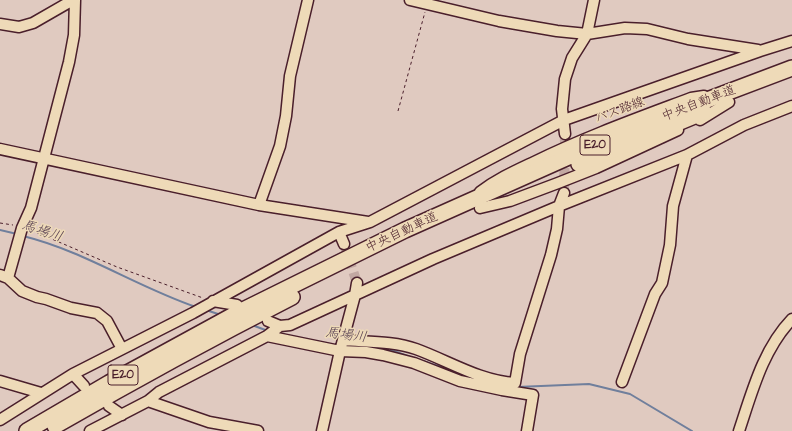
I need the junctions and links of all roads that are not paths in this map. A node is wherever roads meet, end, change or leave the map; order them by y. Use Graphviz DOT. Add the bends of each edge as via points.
graph roads {
  1 [pos="74,0"];
  2 [pos="308,0"];
  3 [pos="410,0"];
  4 [pos="594,0"];
  5 [pos="427,2"];
  6 [pos="0,24"];
  7 [pos="588,34"];
  8 [pos="792,41"];
  9 [pos="760,51"];
  10 [pos="792,68"];
  11 [pos="792,79"];
  12 [pos="727,98"];
  13 [pos="792,106"];
  14 [pos="564,120"];
  15 [pos="565,134"];
  16 [pos="0,149"];
  17 [pos="687,155"];
  18 [pos="44,158"];
  19 [pos="564,193"];
  20 [pos="259,205"];
  21 [pos="473,205"];
  22 [pos="559,206"];
  23 [pos="370,222"];
  24 [pos="339,232"];
  25 [pos="344,244"];
  26 [pos="4,277"];
  27 [pos="357,283"];
  28 [pos="355,295"];
  29 [pos="210,303"];
  30 [pos="238,309"];
  31 [pos="792,319"];
  32 [pos="268,321"];
  33 [pos="227,324"];
  34 [pos="273,331"];
  35 [pos="341,345"];
  36 [pos="122,349"];
  37 [pos="73,374"];
  38 [pos="0,382"];
  39 [pos="483,382"];
  40 [pos="622,382"];
  41 [pos="84,386"];
  42 [pos="42,393"];
  43 [pos="148,401"];
  44 [pos="109,406"];
  45 [pos="122,415"];
  46 [pos="0,420"];
  47 [pos="27,431"];
  48 [pos="48,431"];
  49 [pos="90,431"];
  50 [pos="258,431"];
  51 [pos="322,431"];
  52 [pos="527,431"];
  53 [pos="739,431"];
  1 -- 6 [label="street" via="33,23 19,26"];
  1 -- 18 [label="street" via="74,35 69,62"];
  2 -- 20 [label="street" via="290,76 280,146"];
  3 -- 5 [label="street"];
  4 -- 7 [label="street"];
  5 -- 7 [label="street" via="507,22"];
  7 -- 9 [label="street" via="626,28 647,29"];
  7 -- 14 [label="street" via="572,58 565,79 562,109"];
  8 -- 9 [label="street"];
  9 -- 14 [label="street"];
  10 -- 12 [label="highway, 中央自動車道 / E20"];
  11 -- 12 [label="highway, 中央自動車道 / E20"];
  12 -- 21 [label="highway, 中央自動車道 / E20" via="686,108 600,143"];
  12 -- 21 [label="street" via="699,120 596,168 510,201"];
  13 -- 17 [label="street" via="744,124"];
  14 -- 15 [label="street"];
  14 -- 23 [label="street"];
  16 -- 18 [label="street"];
  17 -- 22 [label="street"];
  17 -- 40 [label="street" via="672,206 670,245 662,283"];
  18 -- 20 [label="street"];
  18 -- 26 [label="street" via="31,208"];
  19 -- 22 [label="street"];
  20 -- 23 [label="street"];
  21 -- 30 [label="highway, 中央自動車道 / E20" via="405,230"];
  21 -- 33 [label="highway, 中央自動車道 / E20" via="253,317"];
  22 -- 28 [label="street"];
  22 -- 39 [label="street" via="551,255 520,354 515,383"];
  23 -- 24 [label="street"];
  24 -- 25 [label="street"];
  24 -- 29 [label="street"];
  26 -- 36 [label="street" via="22,291 37,297 97,313 107,321"];
  27 -- 28 [label="street"];
  28 -- 34 [label="street"];
  28 -- 35 [label="street"];
  29 -- 30 [label="street"];
  29 -- 36 [label="street"];
  30 -- 33 [label="highway, 中央自動車道 / E20"];
  31 -- 53 [label="street" via="780,331 758,372"];
  32 -- 34 [label="street"];
  33 -- 47 [label="highway, 中央自動車道 / E20" via="109,383"];
  33 -- 48 [label="highway, 中央自動車道 / E20"];
  34 -- 35 [label="street"];
  34 -- 43 [label="street" via="159,392"];
  35 -- 39 [label="street" via="414,363 460,381"];
  35 -- 39 [label="street" via="395,344 415,349"];
  35 -- 51 [label="street"];
  36 -- 37 [label="street"];
  37 -- 41 [label="street"];
  37 -- 42 [label="street"];
  38 -- 42 [label="street"];
  39 -- 52 [label="street" via="533,395"];
  42 -- 46 [label="street"];
  43 -- 45 [label="street"];
  43 -- 50 [label="street" via="209,422"];
  44 -- 45 [label="street"];
  45 -- 49 [label="street"];
}
